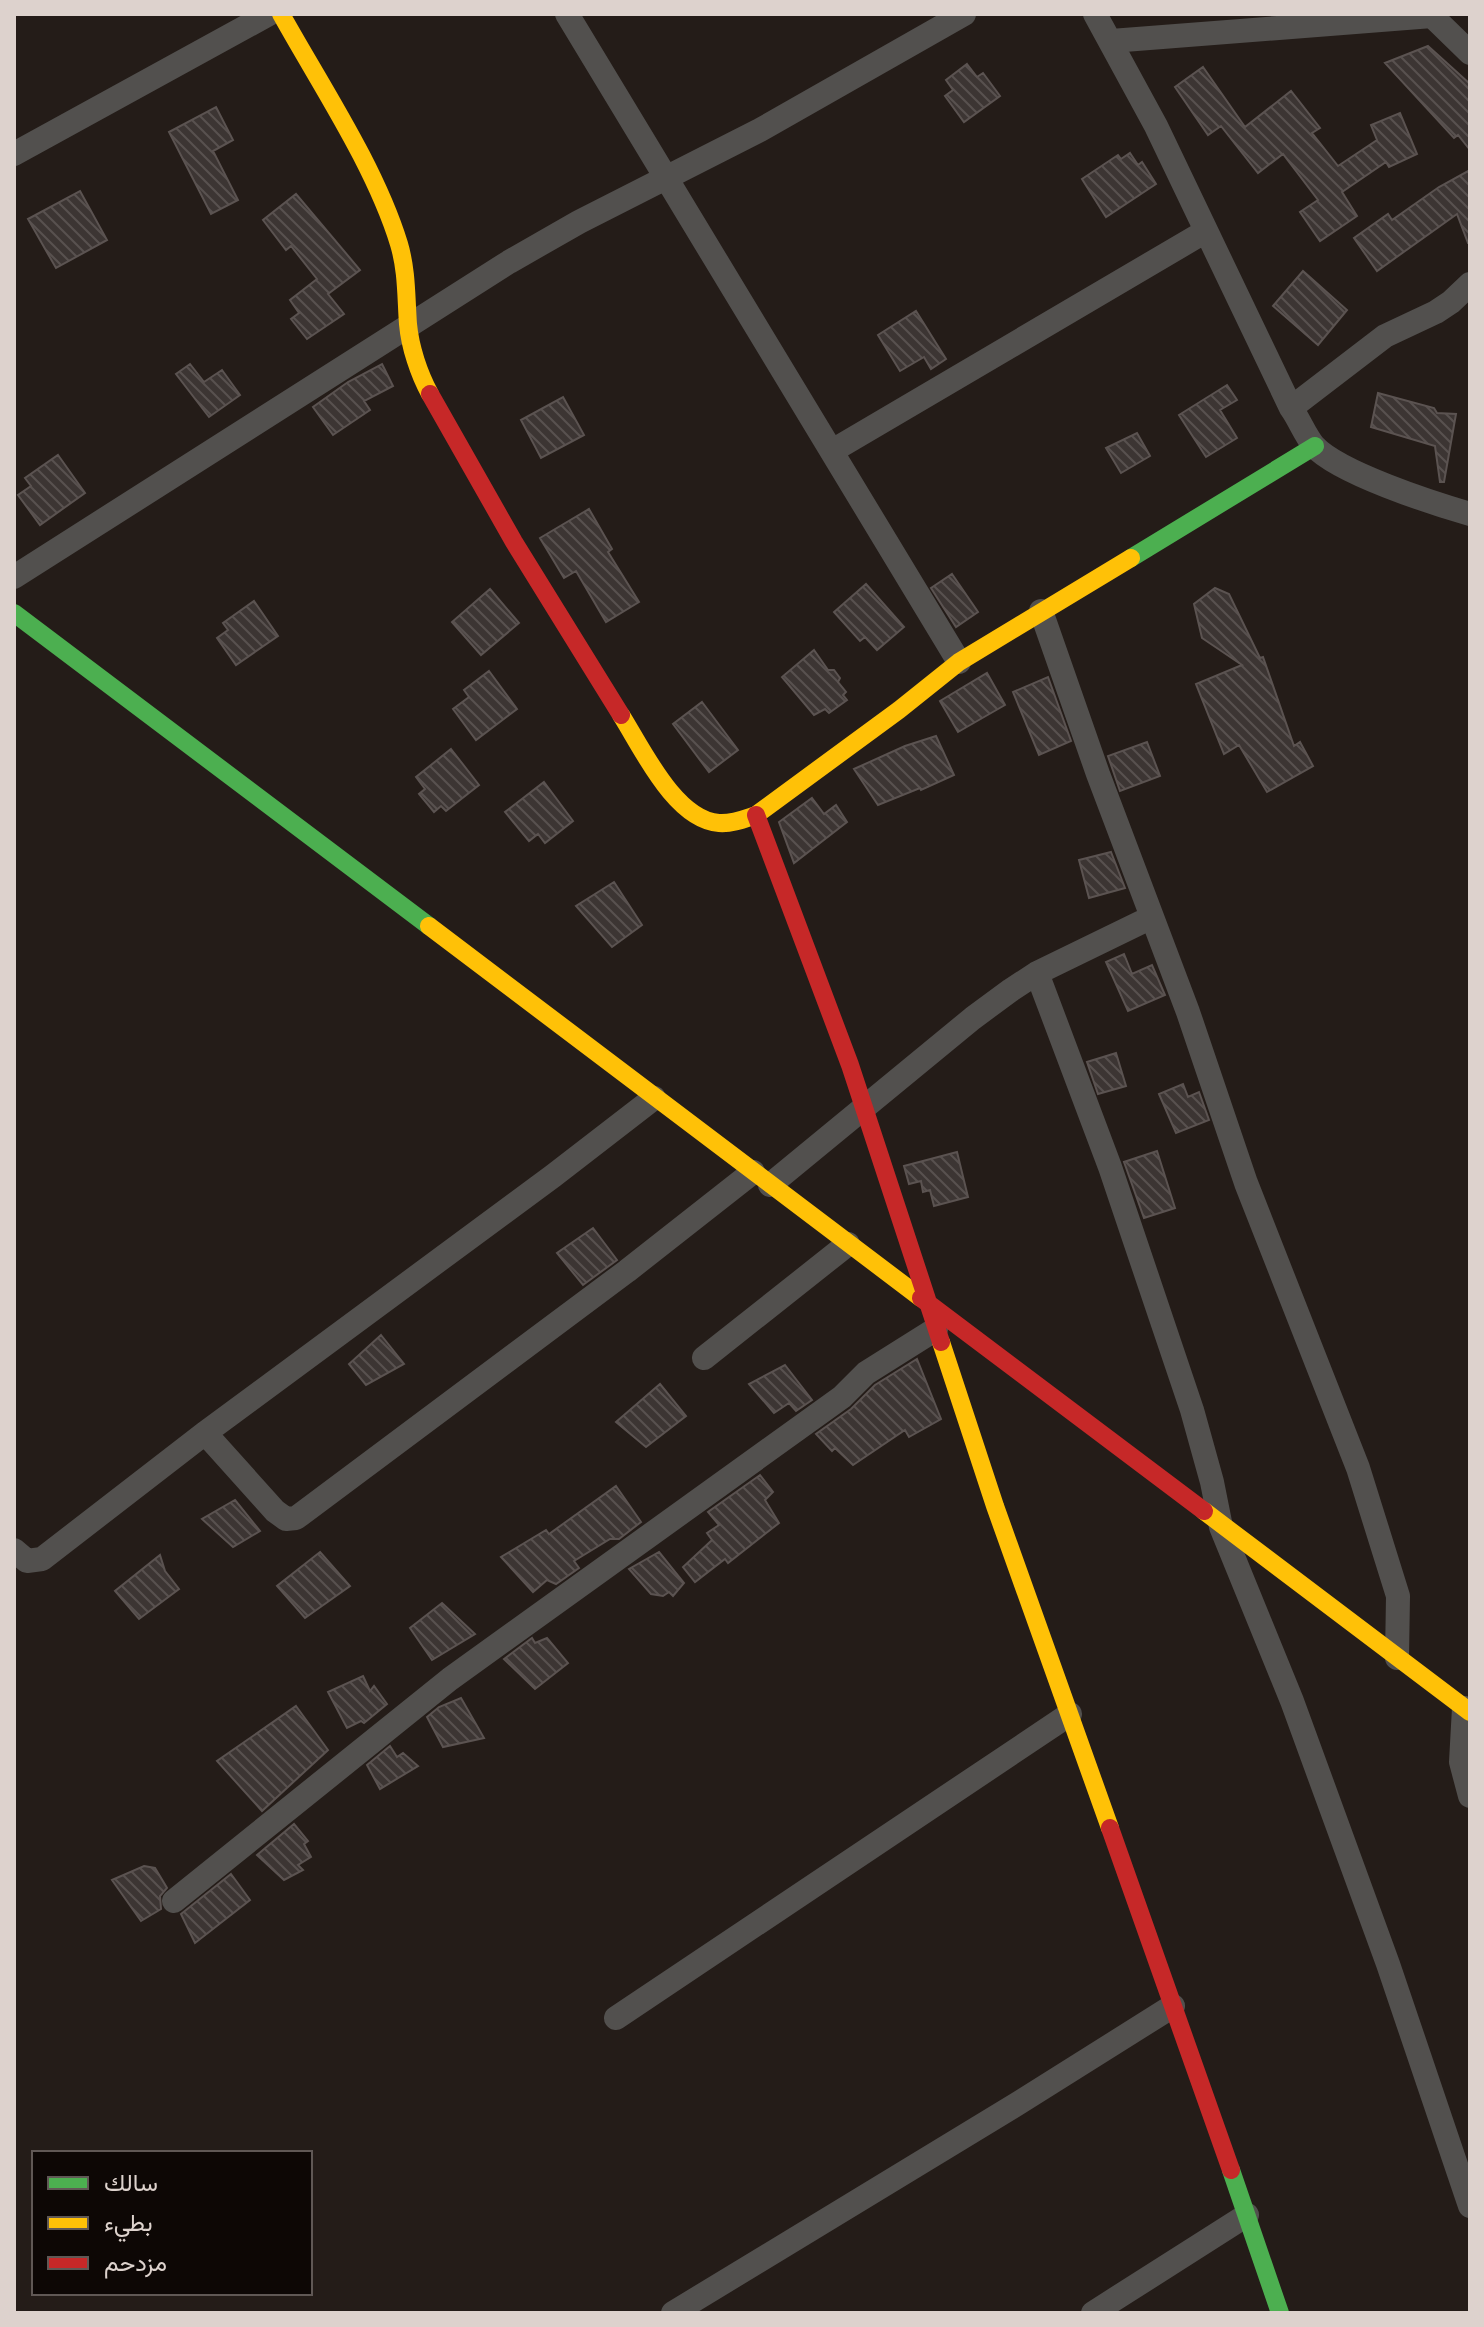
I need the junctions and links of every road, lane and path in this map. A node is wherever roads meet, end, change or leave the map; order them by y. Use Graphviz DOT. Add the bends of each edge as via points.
graph roads {
  1 [pos="269,14"];
  2 [pos="281,14"];
  3 [pos="567,14"];
  4 [pos="964,14"];
  5 [pos="1095,14"];
  6 [pos="1435,15"];
  7 [pos="1111,41"];
  8 [pos="1470,53"];
  9 [pos="14,154"];
  10 [pos="667,177"];
  11 [pos="1206,231"];
  12 [pos="1470,284"];
  13 [pos="408,325"];
  14 [pos="1291,408"];
  15 [pos="1315,446"];
  16 [pos="832,451"];
  17 [pos="1470,514"];
  18 [pos="14,577"];
  19 [pos="1041,611"];
  20 [pos="14,613"];
  21 [pos="959,662"];
  22 [pos="756,815"];
  23 [pos="1152,917"];
  24 [pos="1037,973"];
  25 [pos="654,1098"];
  26 [pos="864,1107"];
  27 [pos="761,1178"];
  28 [pos="848,1244"];
  29 [pos="929,1305"];
  30 [pos="936,1329"];
  31 [pos="704,1358"];
  32 [pos="205,1433"];
  33 [pos="1221,1527"];
  34 [pos="14,1550"];
  35 [pos="1397,1658"];
  36 [pos="1467,1710"];
  37 [pos="1070,1714"];
  38 [pos="1470,1796"];
  39 [pos="174,1901"];
  40 [pos="1173,2006"];
  41 [pos="616,2018"];
  42 [pos="1470,2206"];
  43 [pos="1247,2215"];
  44 [pos="673,2313"];
  45 [pos="1093,2313"];
  46 [pos="1280,2313"];
  1 -- 9 [label="street"];
  2 -- 13 [label="street" via="388,213 407,283"];
  3 -- 10 [label="street"];
  4 -- 10 [label="street"];
  5 -- 7 [label="street"];
  6 -- 7 [label="street"];
  6 -- 8 [label="street"];
  7 -- 11 [label="street"];
  10 -- 13 [label="street" via="509,262"];
  10 -- 16 [label="street"];
  11 -- 14 [label="street"];
  11 -- 16 [label="street"];
  12 -- 14 [label="street" via="1436,312 1385,336"];
  13 -- 18 [label="street"];
  13 -- 22 [label="street" via="415,360 450,431 667,789 693,814 710,822 730,825"];
  14 -- 15 [label="street"];
  15 -- 17 [label="street" via="1378,482"];
  15 -- 19 [label="street"];
  16 -- 21 [label="street"];
  19 -- 21 [label="street"];
  19 -- 23 [label="street"];
  20 -- 25 [label="street"];
  21 -- 22 [label="street"];
  22 -- 26 [label="street"];
  23 -- 24 [label="street"];
  23 -- 35 [label="street" via="1246,1183 1358,1468 1398,1596"];
  24 -- 26 [label="street"];
  24 -- 33 [label="street" via="1192,1410"];
  25 -- 27 [label="street"];
  25 -- 32 [label="street"];
  26 -- 27 [label="street"];
  26 -- 29 [label="street"];
  27 -- 28 [label="street"];
  27 -- 32 [label="street" via="627,1271 296,1518 286,1519 275,1511"];
  28 -- 29 [label="street"];
  28 -- 31 [label="street"];
  29 -- 30 [label="street"];
  29 -- 33 [label="street"];
  30 -- 37 [label="street"];
  30 -- 39 [label="street" via="866,1373 842,1397 450,1679"];
  32 -- 34 [label="street" via="42,1559 27,1561"];
  33 -- 35 [label="street"];
  33 -- 42 [label="street" via="1292,1701"];
  35 -- 36 [label="street"];
  36 -- 38 [label="street" via="1461,1754"];
  37 -- 40 [label="street"];
  37 -- 41 [label="street"];
  40 -- 43 [label="street"];
  40 -- 44 [label="street"];
  43 -- 45 [label="street"];
  43 -- 46 [label="street"];
}
